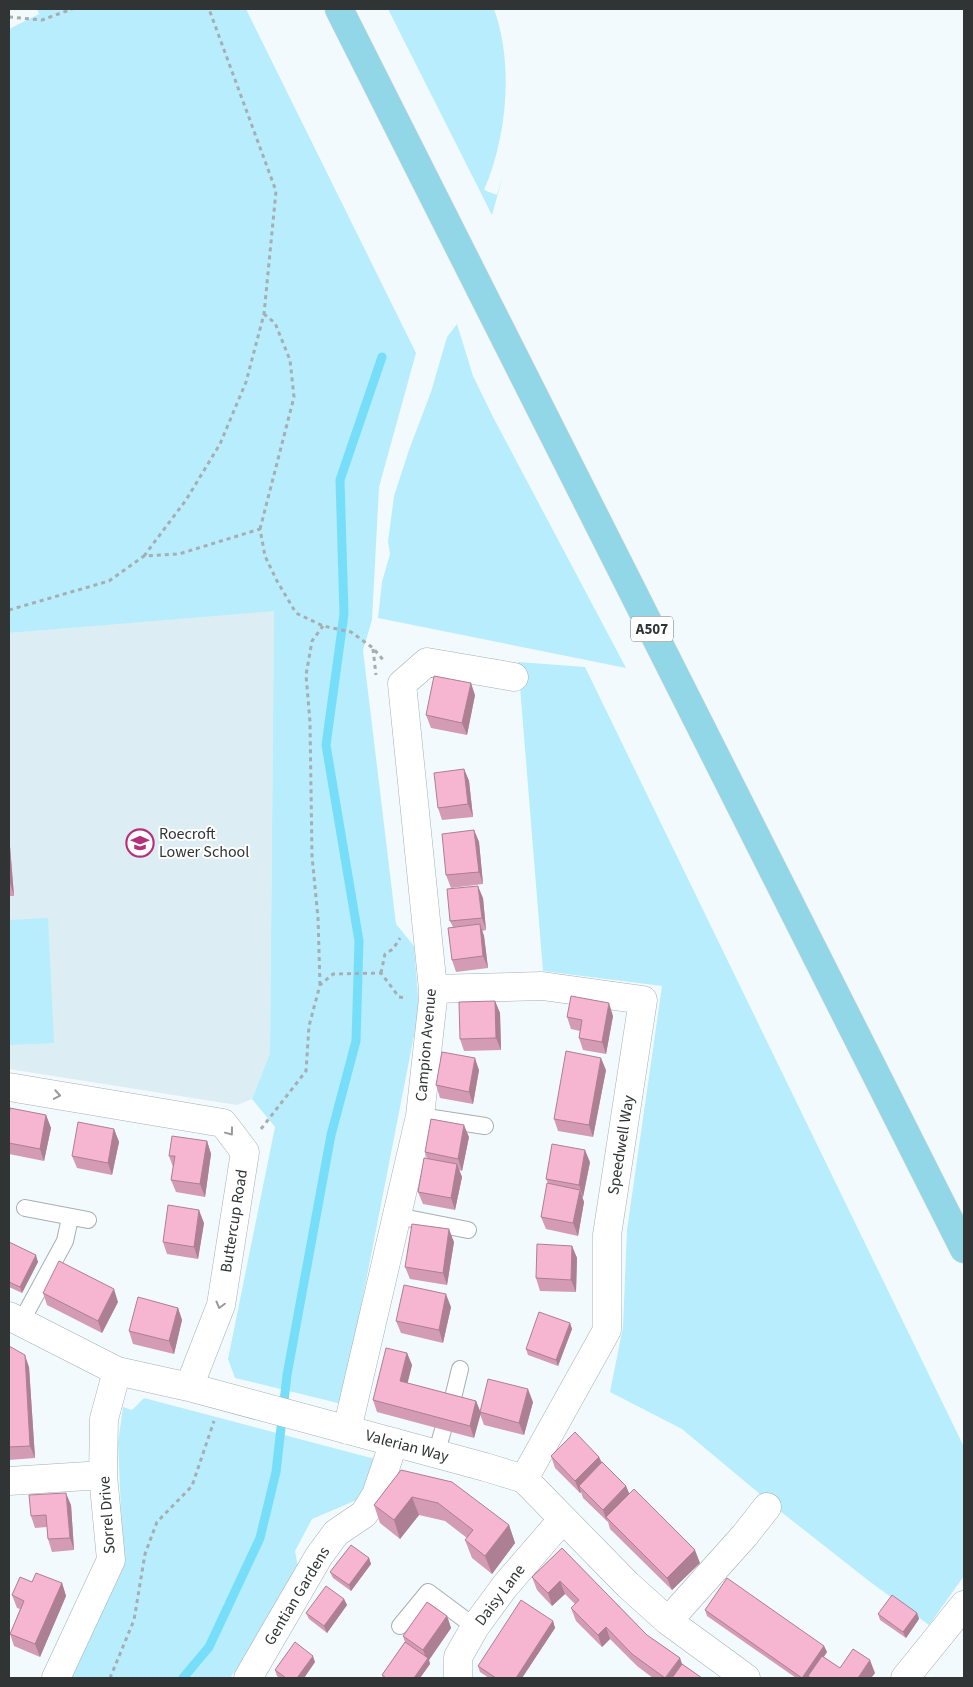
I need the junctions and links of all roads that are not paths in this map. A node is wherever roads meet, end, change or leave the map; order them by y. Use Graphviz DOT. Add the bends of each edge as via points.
graph roads {
  1 [pos="339,9"];
  2 [pos="514,677"];
  3 [pos="433,994"];
  4 [pos="9,1087"];
  5 [pos="420,1116"];
  6 [pos="485,1126"];
  7 [pos="25,1208"];
  8 [pos="397,1216"];
  9 [pos="70,1218"];
  10 [pos="88,1220"];
  11 [pos="468,1230"];
  12 [pos="964,1250"];
  13 [pos="15,1319"];
  14 [pos="460,1369"];
  15 [pos="117,1372"];
  16 [pos="189,1387"];
  17 [pos="451,1406"];
  18 [pos="348,1430"];
  19 [pos="394,1442"];
  20 [pos="103,1475"];
  21 [pos="524,1479"];
  22 [pos="9,1481"];
  23 [pos="767,1507"];
  24 [pos="562,1520"];
  25 [pos="964,1605"];
  26 [pos="668,1621"];
  27 [pos="400,1626"];
  28 [pos="475,1627"];
  29 [pos="56,1678"];
  30 [pos="248,1678"];
  31 [pos="458,1678"];
  32 [pos="746,1678"];
  33 [pos="905,1678"];
  1 -- 12 [label="main road, A507"];
  2 -- 3 [label="street, Campion Avenue" via="427,662 402,684"];
  3 -- 5 [label="street, Campion Avenue"];
  3 -- 21 [label="street, Speedwell Way" via="542,986 643,1000 607,1235 607,1330"];
  4 -- 16 [label="street, Buttercup Road, one-way" via="223,1123 245,1152 221,1306"];
  5 -- 6 [label="lane"];
  5 -- 8 [label="street, Campion Avenue"];
  7 -- 9 [label="lane"];
  8 -- 11 [label="lane"];
  8 -- 18 [label="street, Campion Avenue"];
  9 -- 10 [label="lane"];
  9 -- 13 [label="lane" via="65,1241"];
  13 -- 15 [label="street, Valerian Way"];
  14 -- 17 [label="lane"];
  15 -- 16 [label="street, Valerian Way"];
  15 -- 20 [label="street, Sorrel Drive" via="104,1419"];
  16 -- 18 [label="street, Valerian Way"];
  18 -- 19 [label="street, Valerian Way"];
  19 -- 21 [label="street, Valerian Way" via="440,1442"];
  19 -- 30 [label="street, Gentian Gardens" via="368,1508 336,1533 319,1556"];
  20 -- 22 [label="street"];
  20 -- 29 [label="street, Sorrel Drive" via="111,1560"];
  21 -- 24 [label="street"];
  23 -- 26 [label="street"];
  24 -- 26 [label="street"];
  24 -- 28 [label="street, Daisy Lane" via="505,1586"];
  25 -- 33 [label="street"];
  26 -- 32 [label="street"];
  27 -- 28 [label="lane" via="428,1592"];
  28 -- 31 [label="street, Daisy Lane" via="458,1657"];
}
